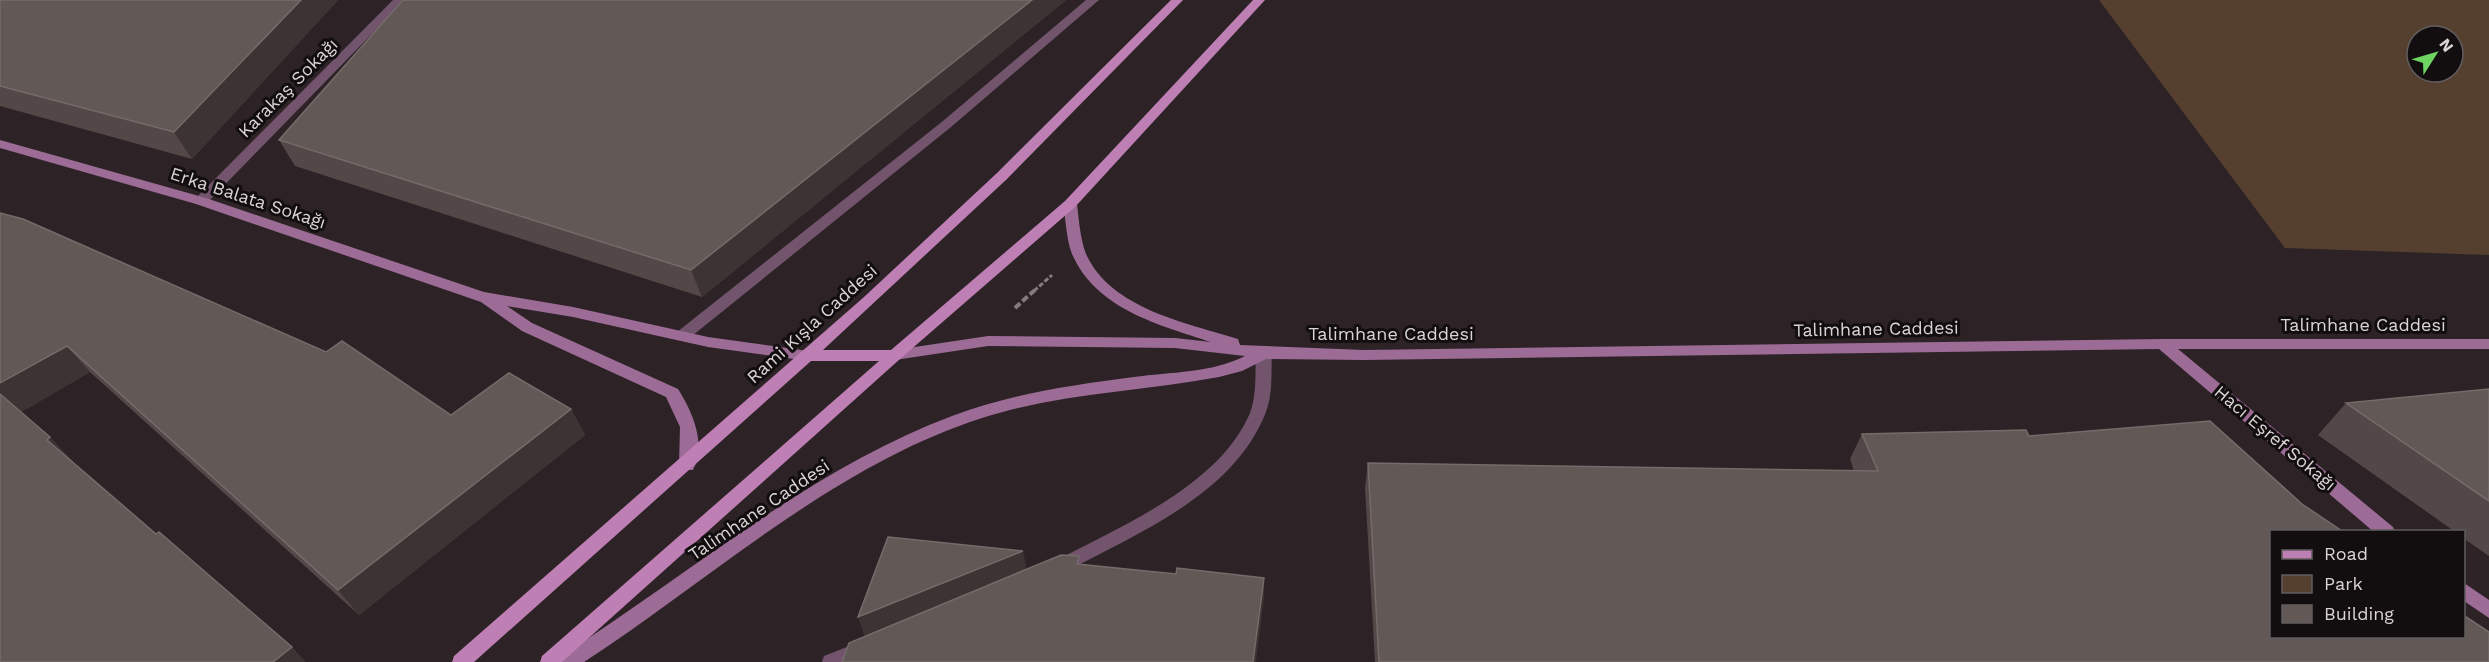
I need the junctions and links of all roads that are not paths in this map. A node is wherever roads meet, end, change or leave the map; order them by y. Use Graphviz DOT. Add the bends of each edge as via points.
graph roads {
  1 [pos="399,0"];
  2 [pos="1093,0"];
  3 [pos="1177,0"];
  4 [pos="1259,0"];
  5 [pos="0,144"];
  6 [pos="201,201"];
  7 [pos="1070,204"];
  8 [pos="482,297"];
  9 [pos="682,336"];
  10 [pos="2162,344"];
  11 [pos="2489,344"];
  12 [pos="1264,353"];
  13 [pos="895,355"];
  14 [pos="808,356"];
  15 [pos="687,465"];
  16 [pos="2386,530"];
  17 [pos="1043,574"];
  18 [pos="2465,592"];
  19 [pos="2489,610"];
  20 [pos="883,640"];
  21 [pos="461,662"];
  22 [pos="549,662"];
  23 [pos="567,662"];
  24 [pos="831,662"];
  1 -- 6 [label="street, Karakaş Sokağı"];
  2 -- 9 [label="street" via="947,124"];
  3 -- 14 [label="main road, Rami Kışla Caddesi" via="1002,176"];
  4 -- 7 [label="main road"];
  5 -- 6 [label="main road, Erka Balata Sokağı"];
  6 -- 8 [label="main road, Erka Balata Sokağı"];
  7 -- 12 [label="main road" via="1081,258 1100,284 1156,318"];
  7 -- 13 [label="main road"];
  8 -- 9 [label="main road, Erka Balata Sokağı"];
  8 -- 15 [label="main road, Erka Balata Sokağı" via="527,327 672,393 685,413 691,443"];
  9 -- 14 [label="main road, Erka Balata Sokağı"];
  10 -- 11 [label="main road, Talimhane Caddesi"];
  10 -- 12 [label="main road, Talimhane Caddesi" via="1471,355"];
  10 -- 16 [label="main road, Hacı Eşref Sokağı"];
  12 -- 13 [label="main road, Talimhane Caddesi" via="1175,343 988,341"];
  12 -- 17 [label="street" via="1259,410 1242,445 1208,478 1164,509"];
  12 -- 23 [label="main road, Talimhane Caddesi" via="1233,368 1080,389 1003,405 916,438 807,497 629,624"];
  13 -- 14 [label="main road"];
  13 -- 22 [label="main road"];
  14 -- 15 [label="main road, Rami Kışla Caddesi"];
  15 -- 21 [label="main road, Rami Kışla Caddesi"];
  18 -- 19 [label="main road"];
  20 -- 24 [label="street"];
}
